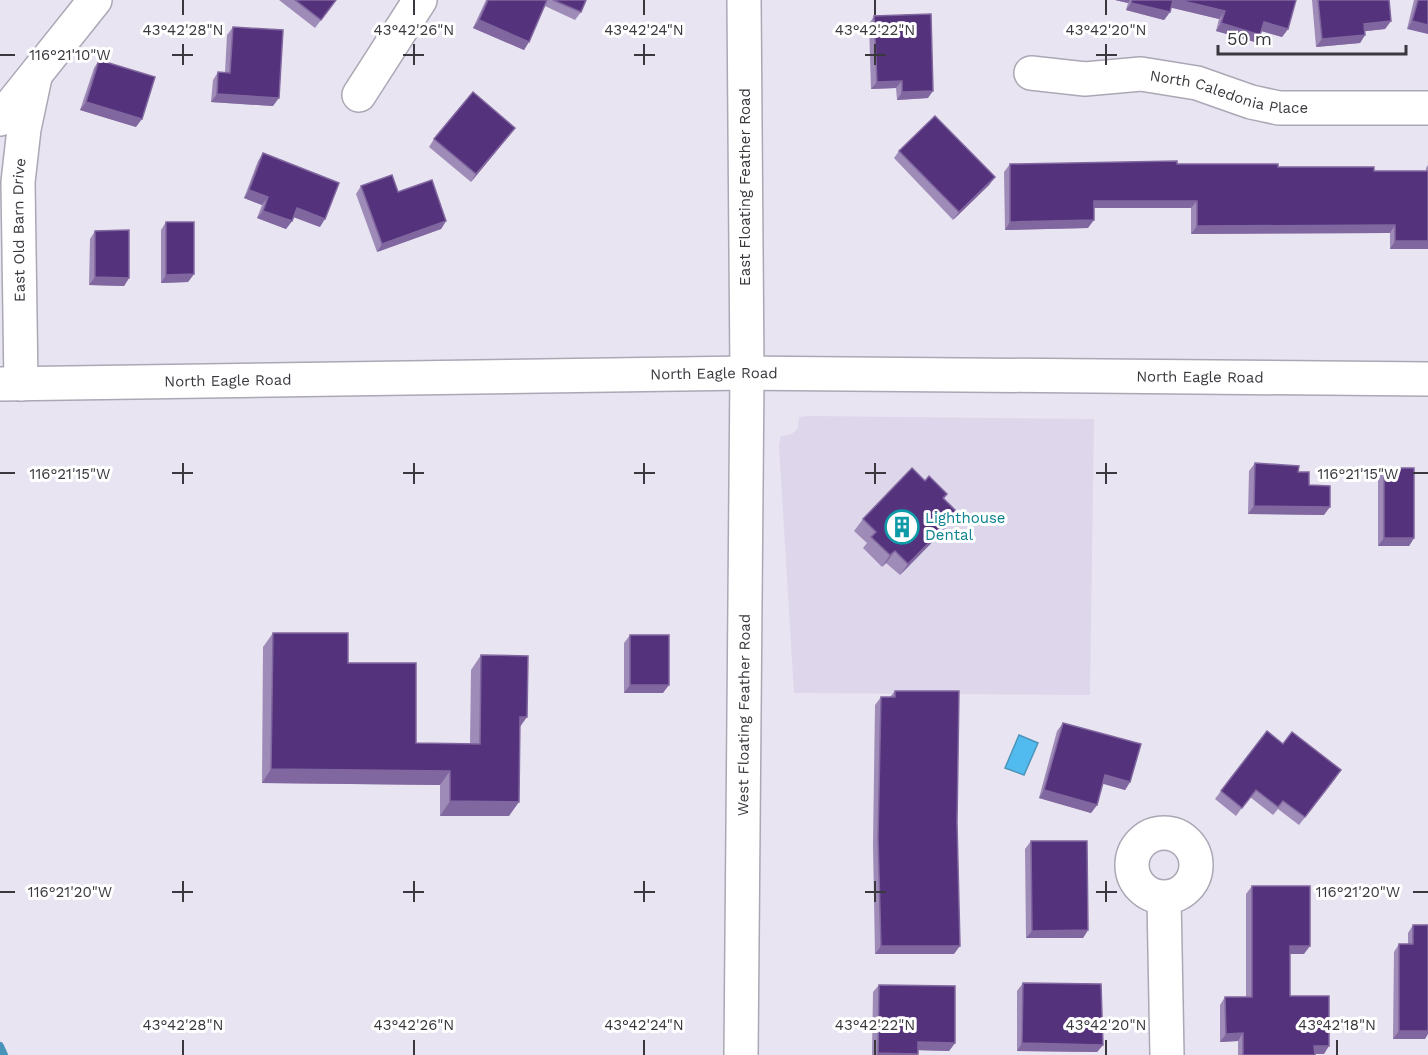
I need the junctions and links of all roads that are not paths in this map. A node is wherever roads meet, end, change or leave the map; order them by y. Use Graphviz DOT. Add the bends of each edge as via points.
graph roads {
  1 [pos="95,0"];
  2 [pos="420,0"];
  3 [pos="744,0"];
  4 [pos="1031,73"];
  5 [pos="35,77"];
  6 [pos="359,95"];
  7 [pos="1428,108"];
  8 [pos="0,119"];
  9 [pos="747,373"];
  10 [pos="1428,379"];
  11 [pos="10,384"];
  12 [pos="1164,898"];
  13 [pos="741,1055"];
  14 [pos="1167,1055"];
  1 -- 5 [label="main road, East Old Barn Drive"];
  2 -- 6 [label="main road"];
  3 -- 9 [label="main road, East Floating Feather Road"];
  4 -- 7 [label="main road, North Caledonia Place" via="1085,79 1141,74 1197,83 1279,108"];
  5 -- 8 [label="main road, East Old Barn Drive"];
  5 -- 11 [label="main road, East Old Barn Drive" via="18,182"];
  9 -- 10 [label="main road, North Eagle Road"];
  9 -- 11 [label="main road, North Eagle Road"];
  9 -- 13 [label="main road, West Floating Feather Road"];
  12 -- 14 [label="main road"];
}
